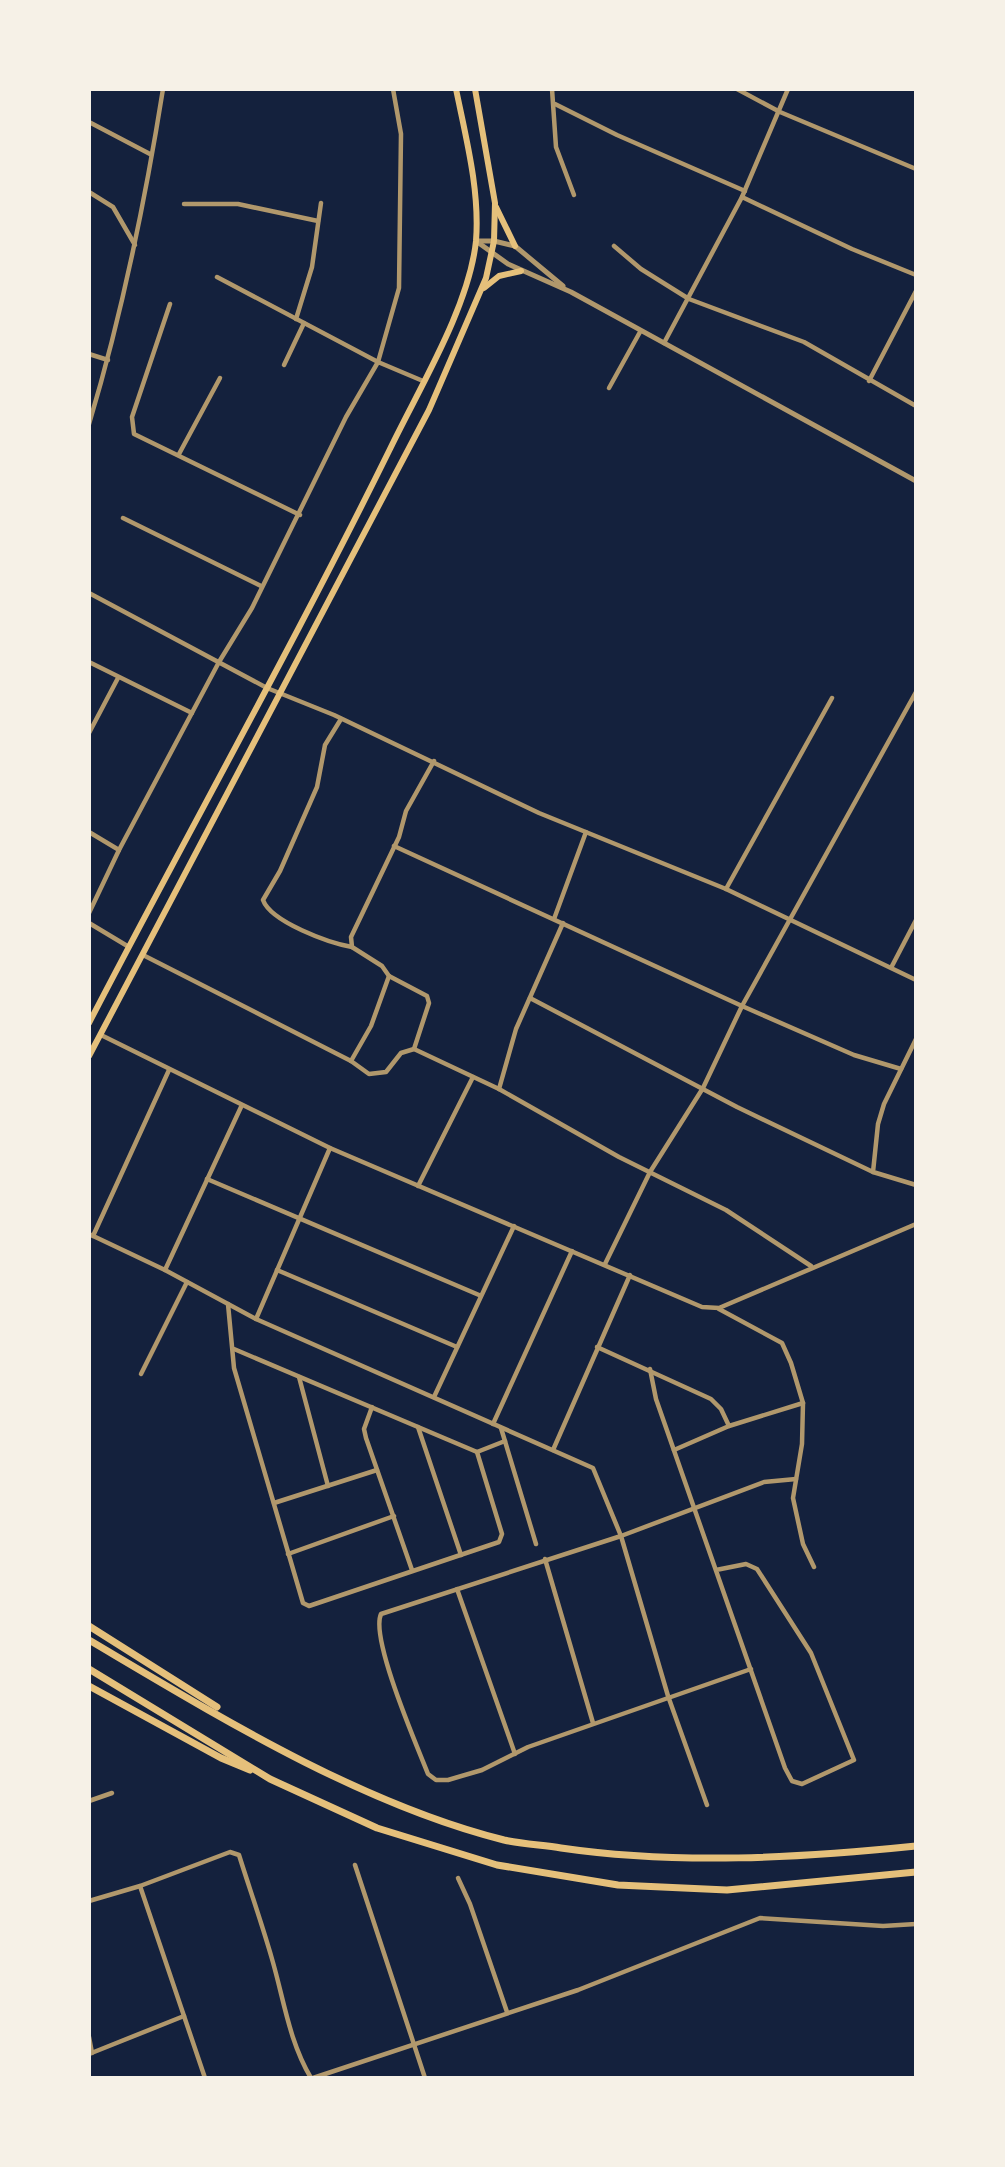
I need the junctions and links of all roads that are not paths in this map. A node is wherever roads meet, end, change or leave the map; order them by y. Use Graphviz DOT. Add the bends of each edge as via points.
graph roads {
  1 [pos="163,89"];
  2 [pos="393,89"];
  3 [pos="456,89"];
  4 [pos="475,89"];
  5 [pos="737,89"];
  6 [pos="788,89"];
  7 [pos="553,91"];
  8 [pos="555,104"];
  9 [pos="780,112"];
  10 [pos="89,122"];
  11 [pos="151,155"];
  12 [pos="916,169"];
  13 [pos="745,191"];
  14 [pos="89,192"];
  15 [pos="574,195"];
  16 [pos="742,197"];
  17 [pos="321,203"];
  18 [pos="495,203"];
  19 [pos="184,204"];
  20 [pos="318,221"];
  21 [pos="475,241"];
  22 [pos="494,241"];
  23 [pos="135,245"];
  24 [pos="515,246"];
  25 [pos="614,246"];
  26 [pos="492,251"];
  27 [pos="521,271"];
  28 [pos="916,275"];
  29 [pos="217,277"];
  30 [pos="916,291"];
  31 [pos="480,292"];
  32 [pos="570,292"];
  33 [pos="689,299"];
  34 [pos="170,304"];
  35 [pos="296,319"];
  36 [pos="304,323"];
  37 [pos="640,332"];
  38 [pos="664,343"];
  39 [pos="89,354"];
  40 [pos="108,360"];
  41 [pos="378,362"];
  42 [pos="284,365"];
  43 [pos="220,378"];
  44 [pos="423,381"];
  45 [pos="869,381"];
  46 [pos="609,388"];
  47 [pos="916,405"];
  48 [pos="89,424"];
  49 [pos="179,454"];
  50 [pos="916,481"];
  51 [pos="300,515"];
  52 [pos="123,518"];
  53 [pos="261,586"];
  54 [pos="89,593"];
  55 [pos="89,662"];
  56 [pos="219,662"];
  57 [pos="118,678"];
  58 [pos="267,688"];
  59 [pos="916,692"];
  60 [pos="281,693"];
  61 [pos="832,698"];
  62 [pos="914,702"];
  63 [pos="192,713"];
  64 [pos="341,719"];
  65 [pos="89,733"];
  66 [pos="434,761"];
  67 [pos="89,832"];
  68 [pos="586,832"];
  69 [pos="394,846"];
  70 [pos="119,850"];
  71 [pos="726,889"];
  72 [pos="89,913"];
  73 [pos="554,919"];
  74 [pos="916,920"];
  75 [pos="789,921"];
  76 [pos="89,923"];
  77 [pos="563,923"];
  78 [pos="129,947"];
  79 [pos="352,947"];
  80 [pos="143,955"];
  81 [pos="892,967"];
  82 [pos="389,976"];
  83 [pos="916,980"];
  84 [pos="530,998"];
  85 [pos="742,1006"];
  86 [pos="89,1023"];
  87 [pos="100,1035"];
  88 [pos="916,1039"];
  89 [pos="414,1049"];
  90 [pos="89,1056"];
  91 [pos="351,1061"];
  92 [pos="901,1069"];
  93 [pos="169,1070"];
  94 [pos="473,1077"];
  95 [pos="702,1088"];
  96 [pos="499,1089"];
  97 [pos="241,1107"];
  98 [pos="330,1148"];
  99 [pos="650,1172"];
  100 [pos="873,1172"];
  101 [pos="207,1180"];
  102 [pos="916,1185"];
  103 [pos="418,1186"];
  104 [pos="299,1217"];
  105 [pos="916,1224"];
  106 [pos="514,1226"];
  107 [pos="91,1235"];
  108 [pos="572,1251"];
  109 [pos="605,1264"];
  110 [pos="812,1267"];
  111 [pos="277,1269"];
  112 [pos="165,1270"];
  113 [pos="630,1275"];
  114 [pos="187,1282"];
  115 [pos="480,1295"];
  116 [pos="228,1303"];
  117 [pos="719,1308"];
  118 [pos="256,1319"];
  119 [pos="457,1346"];
  120 [pos="597,1347"];
  121 [pos="234,1349"];
  122 [pos="650,1369"];
  123 [pos="141,1374"];
  124 [pos="298,1376"];
  125 [pos="434,1397"];
  126 [pos="803,1403"];
  127 [pos="372,1408"];
  128 [pos="493,1424"];
  129 [pos="729,1426"];
  130 [pos="418,1427"];
  131 [pos="501,1427"];
  132 [pos="505,1441"];
  133 [pos="553,1450"];
  134 [pos="674,1450"];
  135 [pos="477,1452"];
  136 [pos="377,1470"];
  137 [pos="796,1479"];
  138 [pos="328,1486"];
  139 [pos="274,1503"];
  140 [pos="695,1508"];
  141 [pos="394,1516"];
  142 [pos="621,1536"];
  143 [pos="536,1544"];
  144 [pos="288,1554"];
  145 [pos="461,1555"];
  146 [pos="545,1559"];
  147 [pos="814,1567"];
  148 [pos="412,1570"];
  149 [pos="716,1570"];
  150 [pos="457,1589"];
  151 [pos="89,1626"];
  152 [pos="89,1640"];
  153 [pos="751,1669"];
  154 [pos="89,1670"];
  155 [pos="89,1686"];
  156 [pos="668,1696"];
  157 [pos="593,1723"];
  158 [pos="261,1737"];
  159 [pos="515,1754"];
  160 [pos="270,1779"];
  161 [pos="112,1793"];
  162 [pos="89,1801"];
  163 [pos="707,1805"];
  164 [pos="916,1846"];
  165 [pos="355,1865"];
  166 [pos="916,1872"];
  167 [pos="458,1878"];
  168 [pos="141,1886"];
  169 [pos="89,1901"];
  170 [pos="916,1924"];
  171 [pos="507,2012"];
  172 [pos="184,2016"];
  173 [pos="89,2037"];
  174 [pos="415,2046"];
  175 [pos="91,2054"];
  176 [pos="205,2078"];
  177 [pos="312,2078"];
  178 [pos="425,2078"];
  1 -- 11 [label="street"];
  2 -- 41 [label="street" via="401,134 399,288"];
  3 -- 21 [label="main road" via="475,200"];
  4 -- 18 [label="main road"];
  5 -- 9 [label="street"];
  6 -- 9 [label="street"];
  7 -- 8 [label="street"];
  8 -- 13 [label="street"];
  8 -- 15 [label="street" via="556,147"];
  9 -- 12 [label="street"];
  9 -- 13 [label="street"];
  10 -- 11 [label="street"];
  11 -- 23 [label="street"];
  13 -- 16 [label="street"];
  14 -- 23 [label="street" via="113,208"];
  16 -- 28 [label="street"];
  16 -- 33 [label="street"];
  17 -- 20 [label="street"];
  18 -- 22 [label="main road"];
  18 -- 24 [label="main road"];
  19 -- 20 [label="street" via="238,204"];
  20 -- 35 [label="street" via="312,267"];
  21 -- 22 [label="street"];
  21 -- 26 [label="street"];
  21 -- 44 [label="main road" via="467,282"];
  22 -- 24 [label="street"];
  22 -- 26 [label="main road"];
  23 -- 40 [label="street"];
  24 -- 32 [label="street"];
  25 -- 33 [label="street"];
  26 -- 27 [label="street"];
  26 -- 31 [label="main road"];
  27 -- 31 [label="main road" via="499,276"];
  27 -- 32 [label="street"];
  29 -- 35 [label="street"];
  30 -- 45 [label="street"];
  31 -- 60 [label="main road" via="429,410"];
  32 -- 37 [label="street"];
  33 -- 38 [label="street"];
  33 -- 45 [label="street" via="804,342"];
  34 -- 49 [label="street" via="131,425 134,434"];
  35 -- 36 [label="street"];
  36 -- 41 [label="street"];
  36 -- 42 [label="street"];
  37 -- 38 [label="street"];
  37 -- 46 [label="street"];
  38 -- 50 [label="street"];
  39 -- 40 [label="street"];
  40 -- 48 [label="street"];
  41 -- 44 [label="street"];
  41 -- 51 [label="street" via="346,417"];
  43 -- 49 [label="street"];
  44 -- 58 [label="main road"];
  45 -- 47 [label="street"];
  49 -- 51 [label="street"];
  51 -- 53 [label="street"];
  52 -- 53 [label="street"];
  53 -- 56 [label="street"];
  54 -- 56 [label="street"];
  55 -- 57 [label="street"];
  56 -- 58 [label="street"];
  56 -- 63 [label="street"];
  57 -- 63 [label="street"];
  57 -- 65 [label="street"];
  58 -- 60 [label="street"];
  58 -- 78 [label="main road"];
  59 -- 62 [label="street"];
  60 -- 64 [label="street"];
  60 -- 80 [label="main road"];
  61 -- 71 [label="street"];
  62 -- 75 [label="street"];
  63 -- 70 [label="street"];
  64 -- 66 [label="street"];
  64 -- 79 [label="street" via="325,745 317,787 263,900 266,908 296,926 334,944"];
  66 -- 68 [label="street" via="491,792"];
  66 -- 69 [label="street" via="406,811"];
  67 -- 70 [label="street"];
  68 -- 71 [label="street"];
  68 -- 73 [label="street"];
  69 -- 73 [label="street"];
  69 -- 79 [label="street" via="355,928"];
  70 -- 72 [label="street"];
  71 -- 75 [label="street"];
  73 -- 77 [label="street"];
  74 -- 81 [label="street"];
  75 -- 81 [label="street"];
  75 -- 85 [label="street"];
  76 -- 78 [label="street"];
  77 -- 84 [label="street"];
  77 -- 85 [label="street"];
  78 -- 86 [label="main road"];
  79 -- 82 [label="street" via="383,966"];
  80 -- 87 [label="main road"];
  80 -- 91 [label="street"];
  81 -- 83 [label="street"];
  82 -- 89 [label="street" via="428,996"];
  82 -- 91 [label="street" via="371,1027"];
  84 -- 95 [label="street"];
  84 -- 96 [label="street"];
  85 -- 92 [label="street" via="854,1055"];
  85 -- 95 [label="street"];
  87 -- 90 [label="main road"];
  87 -- 93 [label="street"];
  88 -- 92 [label="street"];
  89 -- 91 [label="street" via="401,1053 379,1074 369,1074"];
  89 -- 94 [label="street"];
  92 -- 100 [label="street" via="878,1124"];
  93 -- 97 [label="street"];
  93 -- 107 [label="street"];
  94 -- 96 [label="street"];
  94 -- 103 [label="street"];
  95 -- 99 [label="street"];
  95 -- 100 [label="street"];
  96 -- 99 [label="street"];
  97 -- 98 [label="street"];
  97 -- 101 [label="street"];
  98 -- 103 [label="street"];
  98 -- 104 [label="street"];
  99 -- 109 [label="street"];
  99 -- 110 [label="street" via="726,1210"];
  100 -- 102 [label="street"];
  101 -- 104 [label="street"];
  101 -- 112 [label="street"];
  103 -- 106 [label="street"];
  104 -- 111 [label="street"];
  104 -- 115 [label="street"];
  105 -- 110 [label="street"];
  106 -- 108 [label="street"];
  106 -- 115 [label="street"];
  107 -- 112 [label="street"];
  108 -- 109 [label="street"];
  108 -- 128 [label="street"];
  109 -- 113 [label="street"];
  110 -- 117 [label="street"];
  111 -- 118 [label="street"];
  111 -- 119 [label="street"];
  112 -- 114 [label="street"];
  113 -- 117 [label="street" via="702,1307"];
  113 -- 120 [label="street"];
  114 -- 116 [label="street"];
  114 -- 123 [label="street"];
  115 -- 119 [label="street"];
  116 -- 118 [label="street"];
  116 -- 121 [label="street"];
  117 -- 126 [label="street" via="782,1343"];
  118 -- 125 [label="street"];
  119 -- 125 [label="street"];
  120 -- 122 [label="street"];
  120 -- 133 [label="street"];
  121 -- 124 [label="street"];
  121 -- 139 [label="street" via="234,1368"];
  122 -- 129 [label="street" via="711,1399"];
  122 -- 134 [label="street"];
  124 -- 127 [label="street"];
  124 -- 138 [label="street"];
  125 -- 128 [label="street"];
  126 -- 129 [label="street"];
  126 -- 137 [label="street"];
  127 -- 130 [label="street"];
  127 -- 136 [label="street" via="364,1429"];
  128 -- 131 [label="street"];
  129 -- 134 [label="street"];
  130 -- 135 [label="street"];
  130 -- 145 [label="street"];
  131 -- 132 [label="street"];
  131 -- 133 [label="street"];
  132 -- 135 [label="street"];
  132 -- 143 [label="street"];
  133 -- 142 [label="street" via="593,1468"];
  134 -- 140 [label="street"];
  135 -- 145 [label="street" via="502,1534 499,1542"];
  136 -- 138 [label="street"];
  136 -- 141 [label="street"];
  137 -- 140 [label="street" via="764,1482"];
  137 -- 147 [label="street" via="793,1498 803,1544"];
  138 -- 139 [label="street"];
  139 -- 144 [label="street"];
  140 -- 142 [label="street"];
  140 -- 149 [label="street"];
  141 -- 144 [label="street"];
  141 -- 148 [label="street"];
  142 -- 146 [label="street"];
  142 -- 156 [label="street"];
  144 -- 148 [label="street" via="303,1603 309,1606"];
  145 -- 148 [label="street"];
  146 -- 150 [label="street"];
  146 -- 157 [label="street"];
  149 -- 153 [label="street"];
  149 -- 153 [label="street" via="746,1564 757,1569 811,1653 854,1760 802,1784 792,1781"];
  150 -- 159 [label="street"];
  150 -- 159 [label="street" via="381,1614 378,1621 404,1716 428,1774 436,1780 482,1770"];
  151 -- 158 [label="highway"];
  152 -- 158 [label="highway"];
  153 -- 156 [label="street"];
  154 -- 160 [label="highway"];
  155 -- 160 [label="highway" via="220,1758"];
  156 -- 157 [label="street"];
  156 -- 163 [label="street"];
  157 -- 159 [label="street"];
  158 -- 164 [label="highway" via="393,1803 504,1840 618,1857 722,1858"];
  160 -- 166 [label="highway" via="423,1845 497,1865 618,1885 727,1890"];
  161 -- 162 [label="street"];
  165 -- 174 [label="street"];
  167 -- 171 [label="street"];
  168 -- 169 [label="street"];
  168 -- 172 [label="street"];
  168 -- 177 [label="street" via="230,1852 239,1855 285,2015 300,2059"];
  170 -- 171 [label="street" via="760,1918 578,1990"];
  171 -- 174 [label="street"];
  172 -- 175 [label="street"];
  172 -- 176 [label="street"];
  173 -- 175 [label="street"];
  174 -- 177 [label="street"];
  174 -- 178 [label="street"];
}
